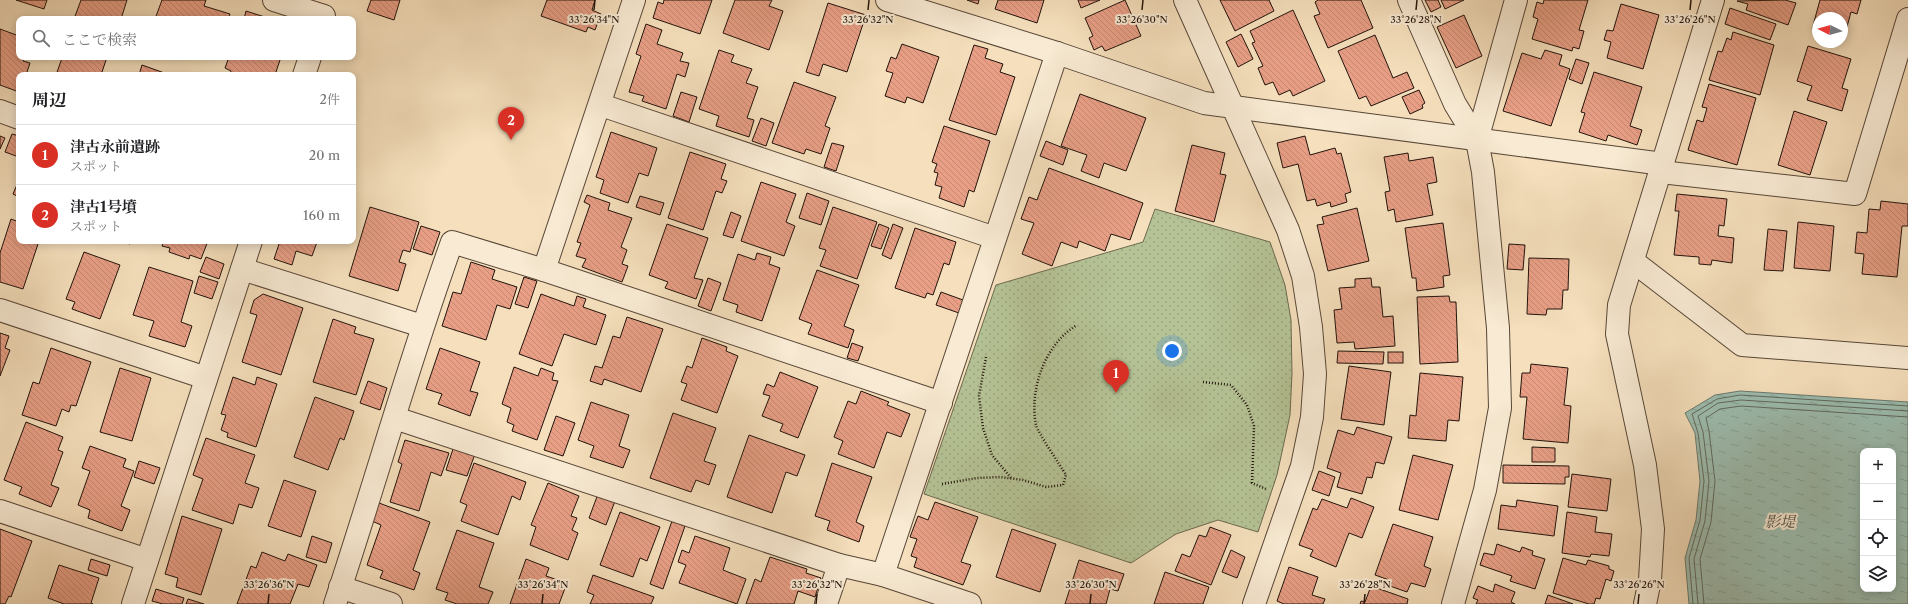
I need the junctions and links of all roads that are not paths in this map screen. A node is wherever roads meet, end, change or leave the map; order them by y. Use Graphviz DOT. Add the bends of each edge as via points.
graph roads {
  1 [pos="274,0"];
  2 [pos="634,0"];
  3 [pos="887,0"];
  4 [pos="1185,0"];
  5 [pos="1409,0"];
  6 [pos="1516,0"];
  7 [pos="1713,0"];
  8 [pos="325,12"];
  9 [pos="1908,20"];
  10 [pos="1057,53"];
  11 [pos="309,60"];
  12 [pos="305,72"];
  13 [pos="601,104"];
  14 [pos="1233,108"];
  15 [pos="0,111"];
  16 [pos="16,117"];
  17 [pos="1477,140"];
  18 [pos="1662,168"];
  19 [pos="995,238"];
  20 [pos="250,244"];
  21 [pos="1634,262"];
  22 [pos="242,269"];
  23 [pos="544,270"];
  24 [pos="0,310"];
  25 [pos="422,326"];
  26 [pos="1908,358"];
  27 [pos="206,378"];
  28 [pos="941,403"];
  29 [pos="395,418"];
  30 [pos="0,511"];
  31 [pos="147,560"];
  32 [pos="839,565"];
  33 [pos="883,575"];
  34 [pos="338,595"];
  35 [pos="133,604"];
  36 [pos="391,604"];
  37 [pos="826,604"];
  38 [pos="970,604"];
  39 [pos="1254,604"];
  40 [pos="1453,604"];
  41 [pos="1645,604"];
  1 -- 8 [label="street"];
  2 -- 13 [label="street"];
  3 -- 10 [label="street"];
  4 -- 14 [label="street"];
  5 -- 17 [label="street" via="1455,104"];
  6 -- 17 [label="street"];
  7 -- 18 [label="street"];
  9 -- 18 [label="street" via="1854,194"];
  10 -- 14 [label="street" via="1204,103"];
  10 -- 19 [label="street"];
  11 -- 12 [label="street"];
  13 -- 19 [label="street"];
  13 -- 23 [label="street"];
  14 -- 17 [label="street"];
  14 -- 39 [label="street" via="1288,230 1303,276 1315,374 1312,417 1302,466"];
  15 -- 16 [label="street"];
  17 -- 18 [label="street"];
  17 -- 40 [label="street" via="1483,172 1498,328 1500,408 1485,490"];
  18 -- 21 [label="street"];
  19 -- 28 [label="street"];
  20 -- 22 [label="street"];
  21 -- 26 [label="street" via="1742,345"];
  21 -- 41 [label="street" via="1620,305 1617,334 1645,465 1653,529 1650,580"];
  22 -- 25 [label="street"];
  22 -- 27 [label="street"];
  23 -- 25 [label="street" via="452,242"];
  23 -- 28 [label="street"];
  24 -- 27 [label="street"];
  25 -- 29 [label="street"];
  27 -- 31 [label="street"];
  28 -- 33 [label="street"];
  29 -- 32 [label="street"];
  29 -- 34 [label="street"];
  30 -- 31 [label="street"];
  31 -- 35 [label="street"];
  32 -- 33 [label="street"];
  32 -- 37 [label="street"];
  33 -- 38 [label="street"];
  34 -- 36 [label="street"];
}
